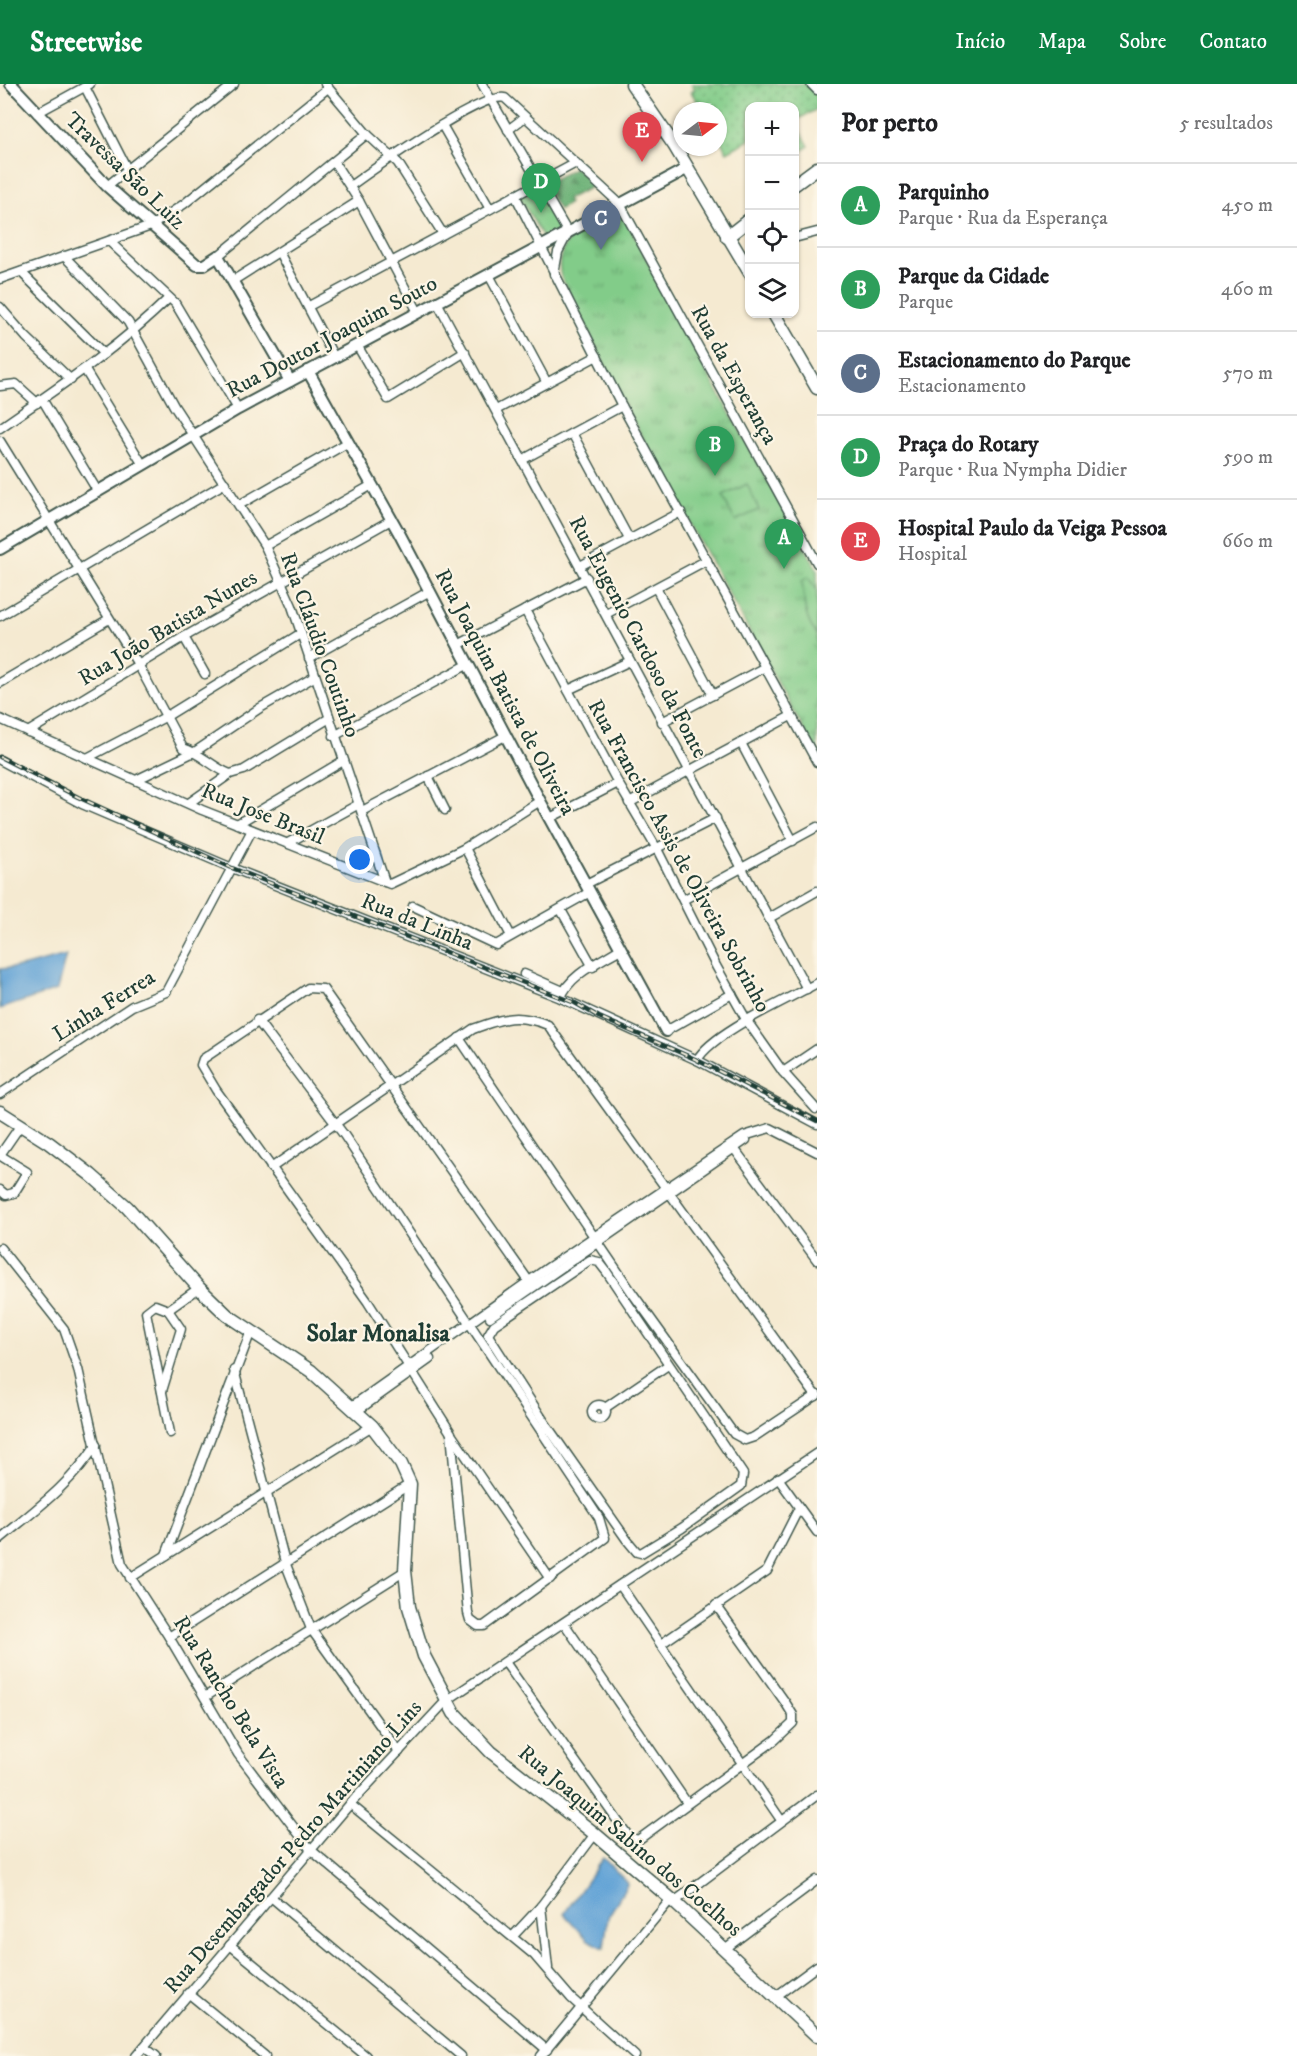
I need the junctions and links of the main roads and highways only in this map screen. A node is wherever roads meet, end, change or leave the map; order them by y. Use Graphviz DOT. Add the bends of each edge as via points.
graph roads {
  1 [pos="632,84"];
  2 [pos="817,168"];
  3 [pos="799,182"];
  4 [pos="745,223"];
  5 [pos="727,237"];
  6 [pos="745,256"];
  7 [pos="776,318"];
  8 [pos="817,388"];
  9 [pos="0,1112"];
  10 [pos="817,2036"];
  1 -- 5 [label="main road"];
  2 -- 3 [label="main road"];
  4 -- 5 [label="main road"];
  5 -- 6 [label="main road"];
  7 -- 8 [label="main road"];
  9 -- 10 [label="main road, Rua Joaquim Sabino dos Coelhos" via="63,1152 146,1226 226,1315 311,1371 372,1426 401,1464 410,1484 405,1571 409,1607 446,1701 461,1723 491,1752 673,1900"];
}
